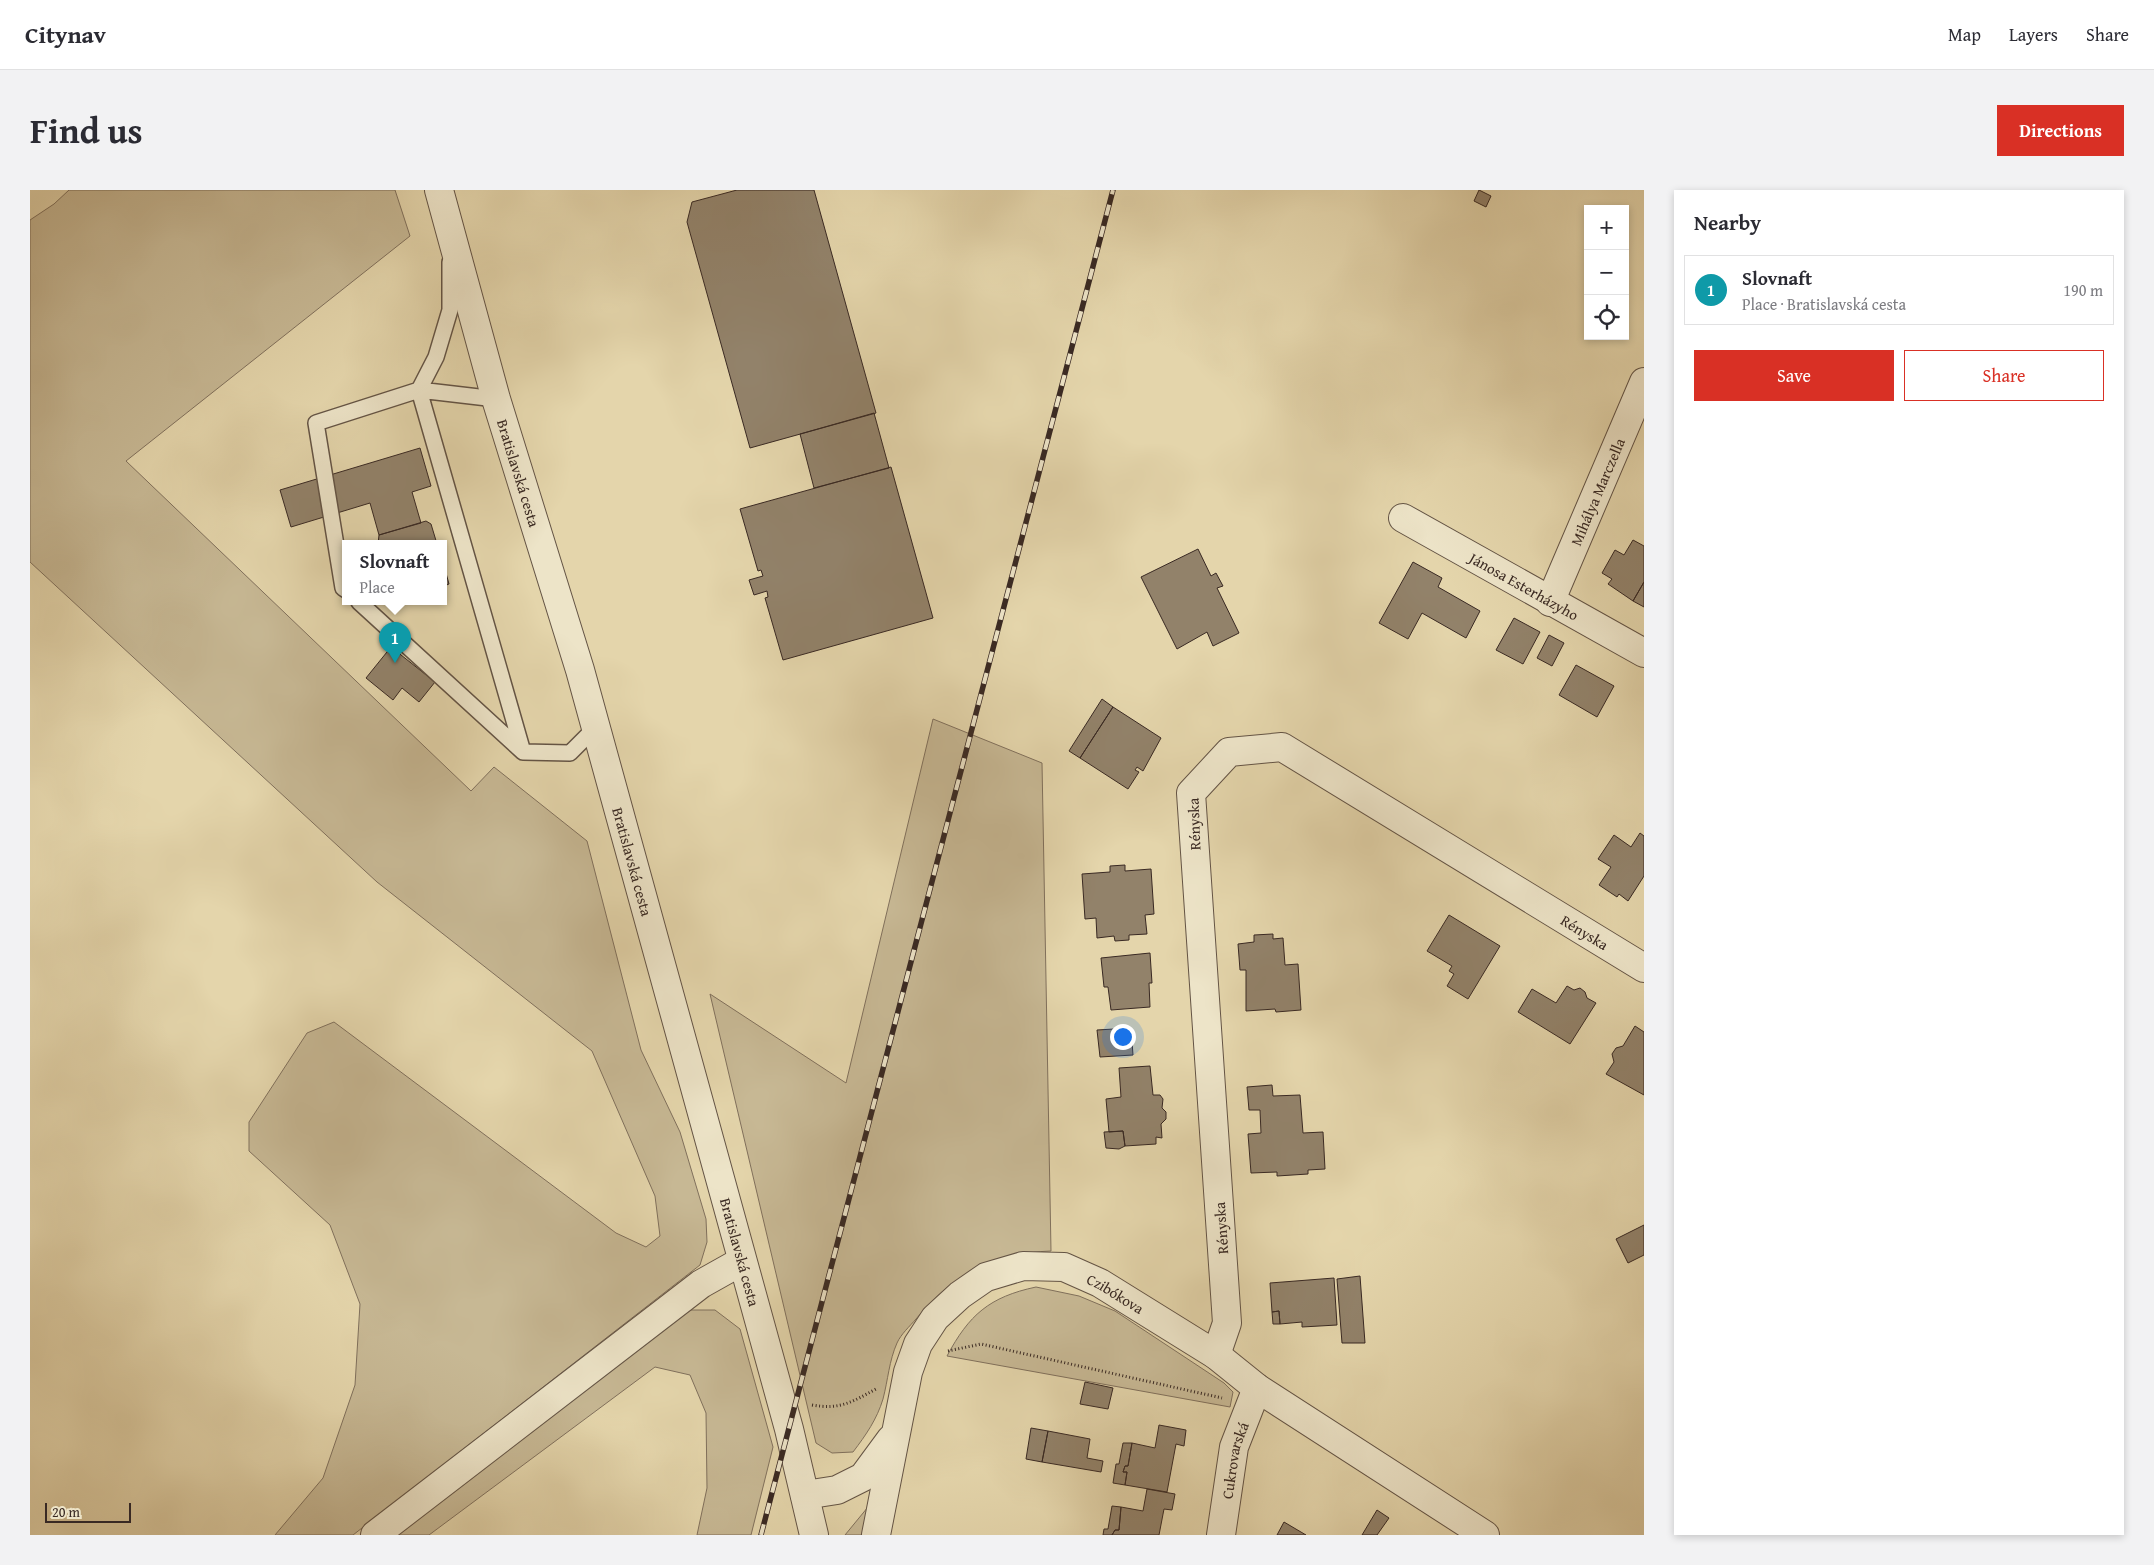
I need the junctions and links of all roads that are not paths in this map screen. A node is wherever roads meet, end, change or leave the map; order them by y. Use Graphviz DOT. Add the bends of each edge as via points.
graph roads {
  1 [pos="439,190"];
  2 [pos="450,230"];
  3 [pos="1644,382"];
  4 [pos="419,390"];
  5 [pos="496,399"];
  6 [pos="1403,518"];
  7 [pos="342,576"];
  8 [pos="1550,602"];
  9 [pos="362,605"];
  10 [pos="1644,653"];
  11 [pos="596,728"];
  12 [pos="523,752"];
  13 [pos="1644,968"];
  14 [pos="742,1261"];
  15 [pos="1216,1355"];
  16 [pos="1257,1388"];
  17 [pos="895,1433"];
  18 [pos="805,1495"];
  19 [pos="375,1535"];
  20 [pos="814,1535"];
  21 [pos="876,1535"];
  22 [pos="1221,1535"];
  23 [pos="1485,1535"];
  1 -- 2 [label="street, Bratislavská cesta"];
  2 -- 4 [label="lane" via="450,310 436,357"];
  2 -- 5 [label="street, Bratislavská cesta"];
  3 -- 8 [label="street, Mihálya Marczella"];
  4 -- 5 [label="lane"];
  4 -- 7 [label="lane" via="316,423"];
  4 -- 12 [label="lane"];
  5 -- 11 [label="street, Bratislavská cesta"];
  6 -- 8 [label="street, Jánosa Esterházyho"];
  8 -- 10 [label="street, Jánosa Esterházyho"];
  9 -- 12 [label="lane"];
  11 -- 12 [label="lane" via="570,753"];
  11 -- 14 [label="street, Bratislavská cesta"];
  13 -- 15 [label="street, Rényska" via="1282,748 1229,752 1191,792 1227,1323"];
  14 -- 18 [label="street, Bratislavská cesta"];
  14 -- 19 [label="street" via="701,1284"];
  15 -- 16 [label="street, Czibókova"];
  15 -- 17 [label="street, Czibókova" via="1100,1283 1064,1267 1023,1266 986,1277 935,1318 918,1344 908,1372"];
  16 -- 22 [label="street, Cukrovarská" via="1234,1446"];
  16 -- 23 [label="street, Czibókova"];
  17 -- 18 [label="street, Czibókova" via="863,1477 837,1490"];
  17 -- 21 [label="street"];
  18 -- 20 [label="street, Bratislavská cesta"];
}
